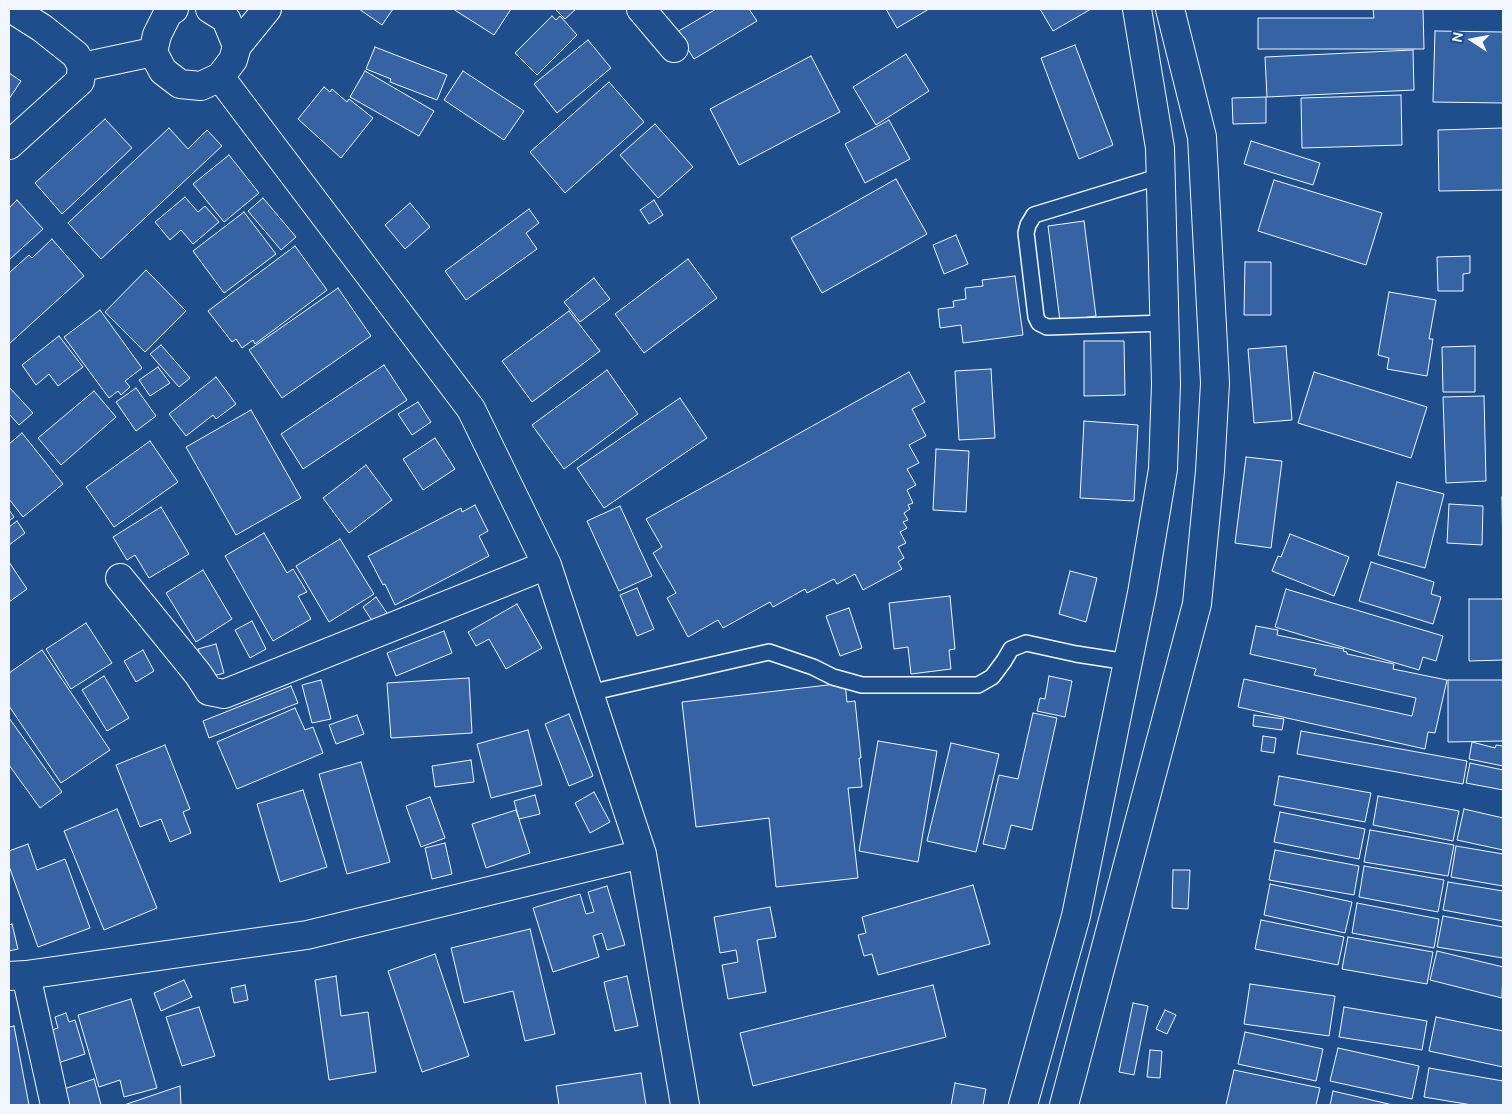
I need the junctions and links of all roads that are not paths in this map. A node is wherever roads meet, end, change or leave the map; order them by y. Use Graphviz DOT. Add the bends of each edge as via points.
graph roads {
  1 [pos="12,9"];
  2 [pos="174,9"];
  3 [pos="210,9"];
  4 [pos="267,9"];
  5 [pos="641,9"];
  6 [pos="1137,9"];
  7 [pos="1170,9"];
  8 [pos="237,46"];
  9 [pos="674,48"];
  10 [pos="153,52"];
  11 [pos="82,67"];
  12 [pos="220,77"];
  13 [pos="9,145"];
  14 [pos="1161,176"];
  15 [pos="1165,323"];
  16 [pos="547,566"];
  17 [pos="120,578"];
  18 [pos="1128,662"];
  19 [pos="589,693"];
  20 [pos="642,854"];
  21 [pos="17,976"];
  22 [pos="55,1105"];
  23 [pos="685,1105"];
  24 [pos="1023,1105"];
  25 [pos="1064,1105"];
  1 -- 11 [label="street" via="76,55"];
  2 -- 10 [label="street" via="168,13 157,35"];
  3 -- 8 [label="street" via="226,19"];
  4 -- 8 [label="street"];
  5 -- 9 [label="street"];
  6 -- 14 [label="street" via="1160,148"];
  7 -- 25 [label="street" via="1202,137 1215,383 1210,471 1197,604"];
  8 -- 12 [label="street" via="233,60"];
  10 -- 11 [label="street"];
  10 -- 12 [label="street" via="163,72 180,84 201,86"];
  11 -- 13 [label="street" via="80,81"];
  12 -- 16 [label="street" via="471,409"];
  14 -- 15 [label="street"];
  14 -- 15 [label="lane" via="1034,215 1026,233 1039,323 1047,327"];
  15 -- 18 [label="street" via="1163,469"];
  16 -- 17 [label="street" via="224,694 209,692"];
  16 -- 19 [label="street"];
  18 -- 19 [label="lane" via="1026,643 1011,649 992,677 978,685 862,685 769,652"];
  18 -- 24 [label="street" via="1076,916"];
  19 -- 20 [label="street"];
  20 -- 21 [label="street" via="307,935"];
  20 -- 23 [label="street"];
  21 -- 22 [label="street"];
}
